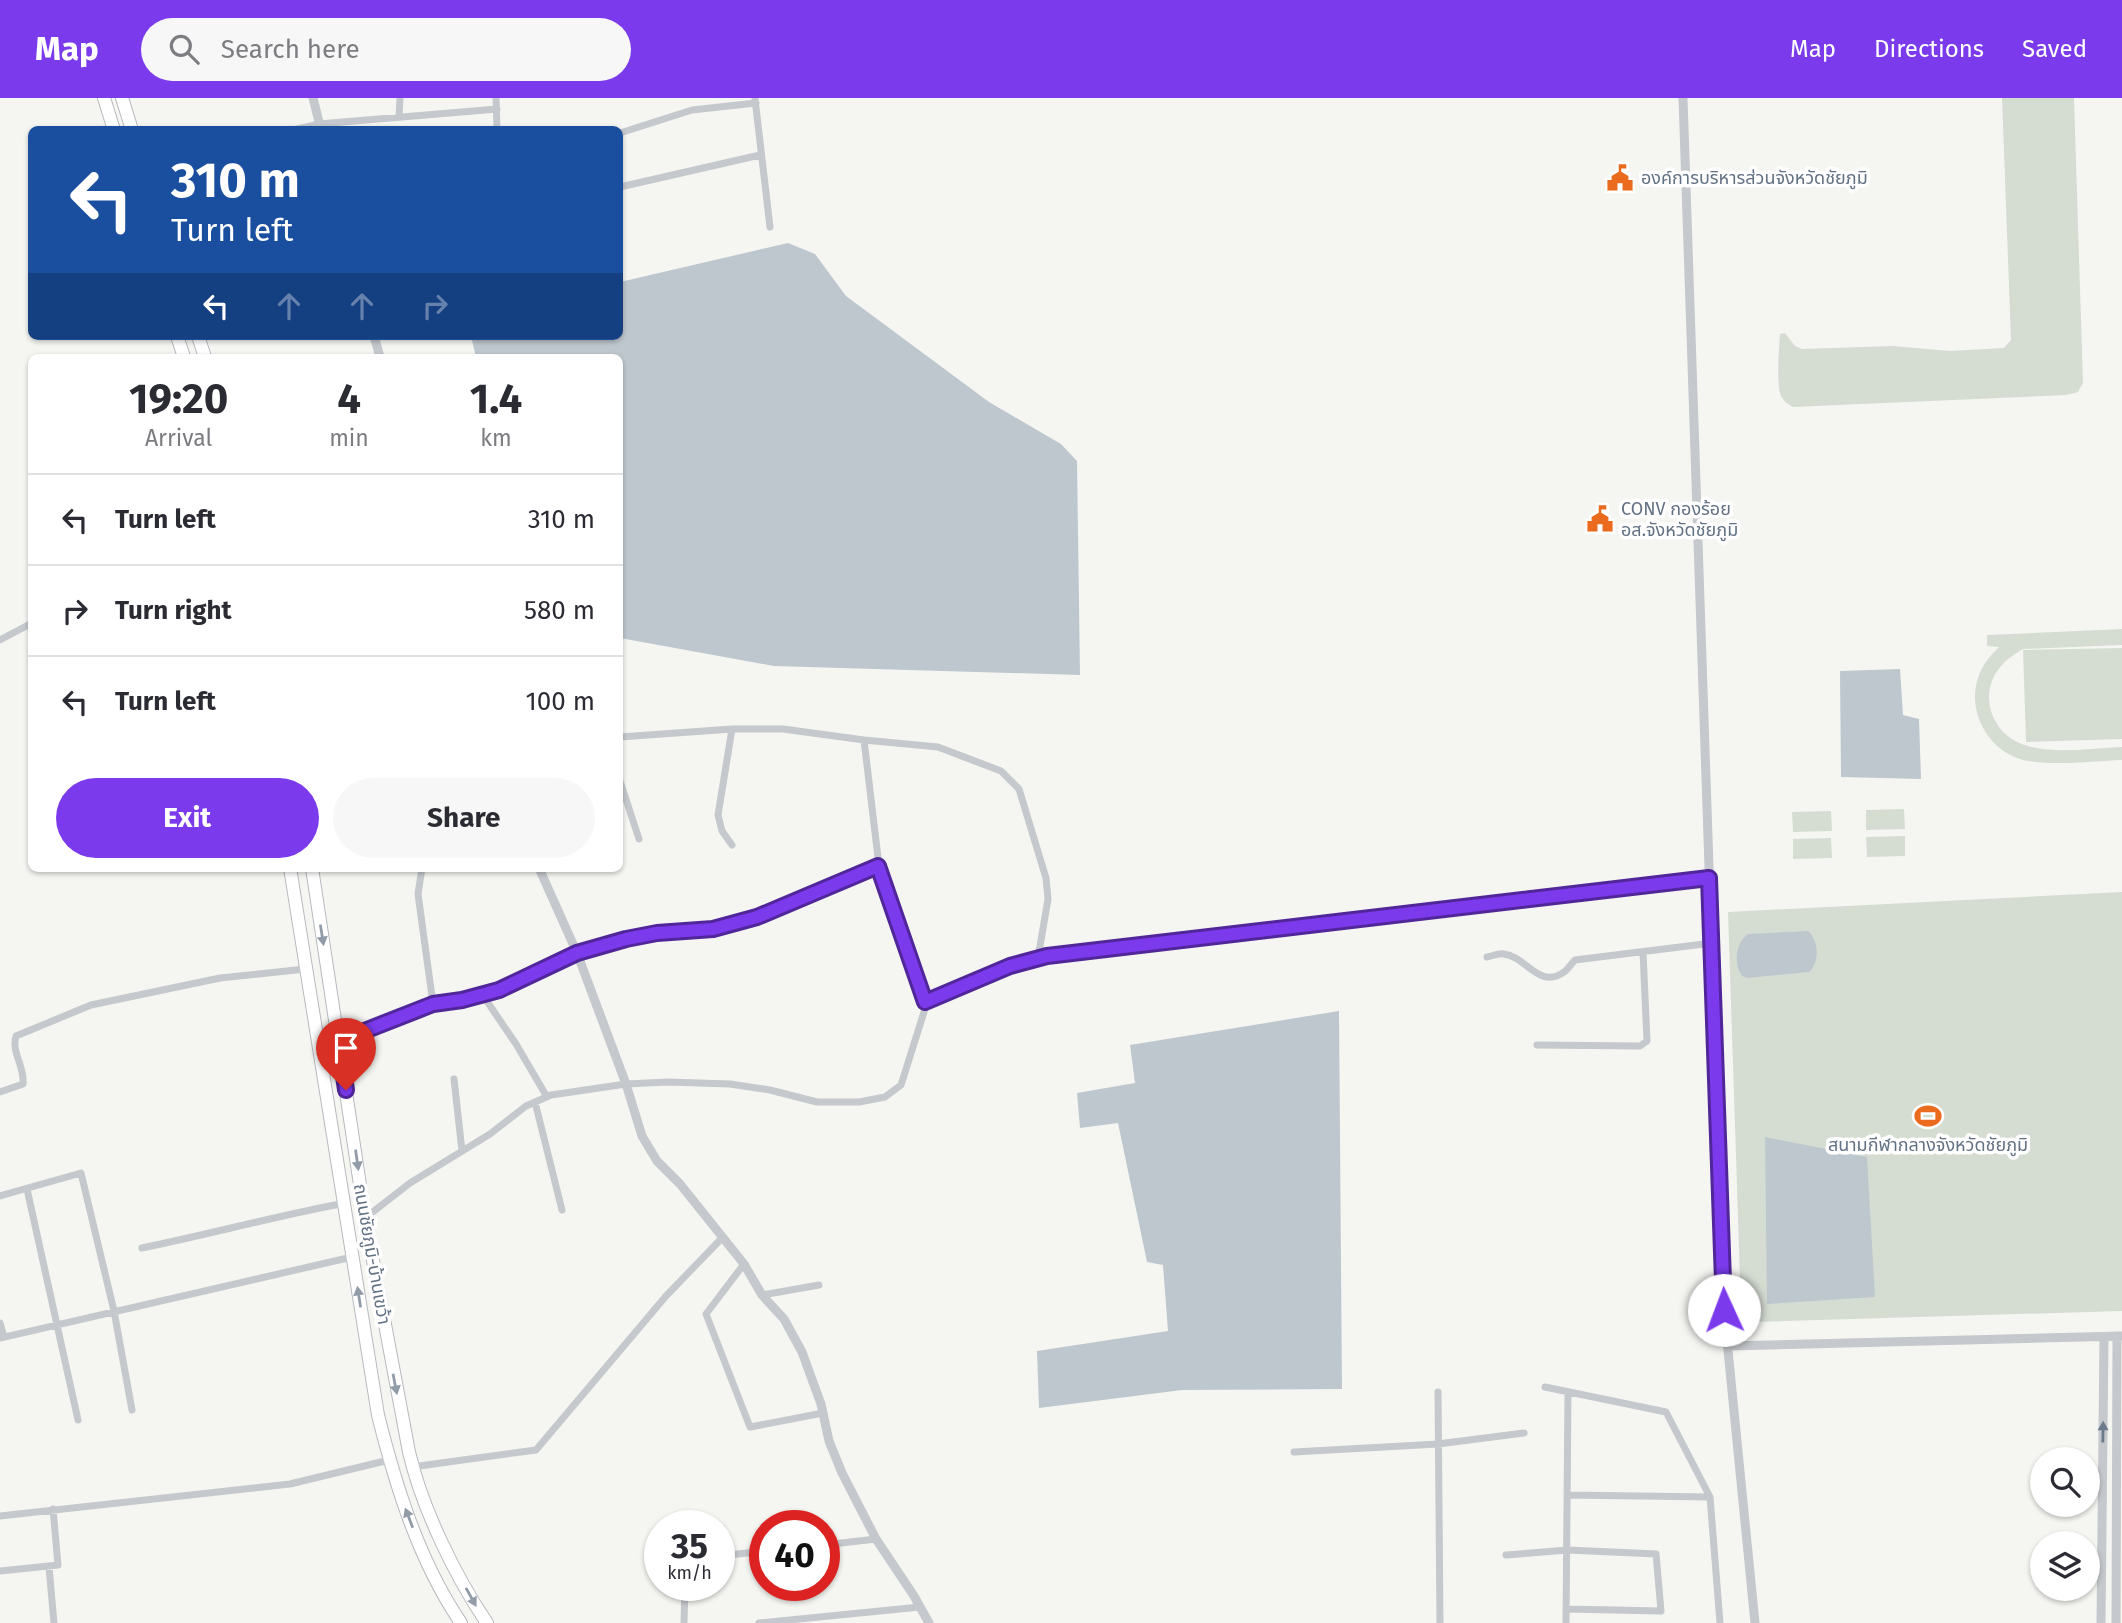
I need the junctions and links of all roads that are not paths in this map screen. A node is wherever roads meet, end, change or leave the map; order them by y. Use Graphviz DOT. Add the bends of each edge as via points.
graph roads {
  1 [pos="104,98"];
  2 [pos="122,98"];
  3 [pos="313,98"];
  4 [pos="400,98"];
  5 [pos="496,98"];
  6 [pos="1683,98"];
  7 [pos="756,100"];
  8 [pos="497,109"];
  9 [pos="399,117"];
  10 [pos="113,126"];
  11 [pos="131,126"];
  12 [pos="320,126"];
  13 [pos="328,126"];
  14 [pos="496,126"];
  15 [pos="623,132"];
  16 [pos="760,155"];
  17 [pos="623,186"];
  18 [pos="770,226"];
  19 [pos="28,625"];
  20 [pos="0,640"];
  21 [pos="732,729"];
  22 [pos="623,737"];
  23 [pos="864,740"];
  24 [pos="623,790"];
  25 [pos="639,839"];
  26 [pos="732,845"];
  27 [pos="878,866"];
  28 [pos="291,872"];
  29 [pos="313,872"];
  30 [pos="421,872"];
  31 [pos="541,872"];
  32 [pos="1709,878"];
  33 [pos="1712,943"];
  34 [pos="1643,952"];
  35 [pos="577,953"];
  36 [pos="1487,957"];
  37 [pos="1038,958"];
  38 [pos="305,969"];
  39 [pos="482,994"];
  40 [pos="925,1002"];
  41 [pos="433,1004"];
  42 [pos="339,1041"];
  43 [pos="1537,1045"];
  44 [pos="454,1079"];
  45 [pos="626,1084"];
  46 [pos="0,1092"];
  47 [pos="547,1097"];
  48 [pos="535,1102"];
  49 [pos="462,1150"];
  50 [pos="27,1189"];
  51 [pos="0,1196"];
  52 [pos="345,1203"];
  53 [pos="562,1210"];
  54 [pos="365,1218"];
  55 [pos="722,1238"];
  56 [pos="142,1248"];
  57 [pos="352,1257"];
  58 [pos="744,1264"];
  59 [pos="819,1285"];
  60 [pos="762,1295"];
  61 [pos="114,1311"];
  62 [pos="0,1323"];
  63 [pos="57,1324"];
  64 [pos="2120,1336"];
  65 [pos="2104,1337"];
  66 [pos="2,1338"];
  67 [pos="1728,1346"];
  68 [pos="1545,1387"];
  69 [pos="1438,1392"];
  70 [pos="1568,1392"];
  71 [pos="132,1410"];
  72 [pos="823,1413"];
  73 [pos="78,1420"];
  74 [pos="1524,1433"];
  75 [pos="1438,1444"];
  76 [pos="1294,1451"];
  77 [pos="389,1460"];
  78 [pos="412,1467"];
  79 [pos="1568,1495"];
  80 [pos="1710,1497"];
  81 [pos="53,1509"];
  82 [pos="0,1517"];
  83 [pos="876,1539"];
  84 [pos="840,1543"];
  85 [pos="1568,1550"];
  86 [pos="1506,1555"];
  87 [pos="49,1567"];
  88 [pos="0,1571"];
  89 [pos="685,1601"];
  90 [pos="920,1607"];
  91 [pos="1566,1609"];
  92 [pos="54,1623"];
  93 [pos="461,1623"];
  94 [pos="487,1623"];
  95 [pos="684,1623"];
  96 [pos="759,1623"];
  97 [pos="929,1623"];
  98 [pos="1440,1623"];
  99 [pos="1566,1623"];
  100 [pos="1720,1623"];
  101 [pos="1755,1623"];
  102 [pos="2101,1623"];
  103 [pos="2116,1623"];
  1 -- 10 [label="main road"];
  2 -- 11 [label="main road"];
  3 -- 12 [label="street"];
  4 -- 9 [label="street"];
  5 -- 8 [label="street"];
  6 -- 32 [label="street"];
  7 -- 15 [label="street" via="692,110"];
  7 -- 16 [label="street"];
  8 -- 9 [label="street"];
  8 -- 14 [label="street"];
  9 -- 13 [label="street"];
  16 -- 17 [label="street"];
  16 -- 18 [label="street"];
  19 -- 20 [label="street"];
  21 -- 22 [label="street"];
  21 -- 23 [label="street" via="783,729"];
  21 -- 26 [label="street" via="718,815"];
  23 -- 27 [label="street"];
  23 -- 37 [label="street" via="937,747 1001,771 1019,789 1046,878 1048,899"];
  24 -- 25 [label="street"];
  27 -- 35 [label="street" via="757,917 713,929 626,939"];
  27 -- 40 [label="street"];
  28 -- 38 [label="main road, ถนนชัยภูมิ-บ้านเขว้า"];
  29 -- 42 [label="main road, ถนนชัยภูมิ-บ้านเขว้า, one-way"];
  30 -- 41 [label="street" via="418,894"];
  31 -- 35 [label="street"];
  32 -- 33 [label="street"];
  32 -- 37 [label="street"];
  33 -- 34 [label="street"];
  33 -- 67 [label="street"];
  34 -- 36 [label="street" via="1576,960 1551,977 1538,976 1517,958 1503,954"];
  34 -- 43 [label="street" via="1647,1041 1640,1046"];
  35 -- 39 [label="street"];
  35 -- 45 [label="street"];
  37 -- 40 [label="street"];
  38 -- 46 [label="street" via="220,978 91,1005 16,1036 23,1084"];
  38 -- 52 [label="main road, ถนนชัยภูมิ-บ้านเขว้า"];
  39 -- 41 [label="street"];
  39 -- 47 [label="street"];
  40 -- 45 [label="street" via="901,1085 885,1097 817,1102 730,1084"];
  41 -- 42 [label="street"];
  42 -- 54 [label="main road, ถนนชัยภูมิ-บ้านเขว้า, one-way"];
  44 -- 49 [label="street"];
  45 -- 47 [label="street"];
  45 -- 55 [label="street" via="642,1136 657,1161"];
  47 -- 48 [label="street"];
  48 -- 49 [label="street"];
  48 -- 53 [label="street"];
  49 -- 54 [label="street"];
  50 -- 51 [label="street"];
  50 -- 61 [label="street" via="81,1173"];
  50 -- 63 [label="street"];
  52 -- 56 [label="street"];
  52 -- 57 [label="main road, ถนนชัยภูมิ-บ้านเขว้า"];
  54 -- 78 [label="main road, ถนนชัยภูมิ-บ้านเขว้า, one-way"];
  55 -- 58 [label="street"];
  55 -- 78 [label="street" via="666,1296 536,1450"];
  57 -- 61 [label="street"];
  77 -- 57 [label="main road, ถนนชัยภูมิ-บ้านเขว้า, one-way"];
  58 -- 60 [label="street"];
  58 -- 72 [label="street" via="706,1314 750,1427"];
  59 -- 60 [label="street"];
  60 -- 72 [label="street" via="784,1319 802,1352"];
  61 -- 63 [label="street"];
  61 -- 71 [label="street"];
  62 -- 66 [label="street"];
  63 -- 66 [label="street"];
  63 -- 73 [label="street"];
  64 -- 65 [label="street"];
  64 -- 103 [label="street"];
  65 -- 67 [label="street"];
  102 -- 65 [label="street, one-way"];
  67 -- 101 [label="street"];
  68 -- 70 [label="street"];
  69 -- 75 [label="street"];
  70 -- 79 [label="street"];
  70 -- 80 [label="street" via="1666,1412"];
  72 -- 83 [label="street" via="842,1473"];
  74 -- 75 [label="street"];
  75 -- 76 [label="street"];
  75 -- 98 [label="street"];
  77 -- 81 [label="street" via="290,1484"];
  93 -- 77 [label="main road, ถนนชัยภูมิ-บ้านเขว้า, one-way" via="430,1567"];
  78 -- 94 [label="main road, ถนนชัยภูมิ-บ้านเขว้า, one-way" via="448,1556"];
  79 -- 80 [label="street"];
  79 -- 85 [label="street"];
  80 -- 100 [label="street"];
  81 -- 82 [label="street"];
  81 -- 87 [label="street" via="58,1565"];
  83 -- 84 [label="street"];
  83 -- 90 [label="street"];
  85 -- 86 [label="street"];
  85 -- 91 [label="street"];
  85 -- 91 [label="street" via="1656,1554 1661,1611"];
  87 -- 88 [label="street"];
  87 -- 92 [label="street"];
  89 -- 95 [label="street"];
  90 -- 96 [label="street"];
  90 -- 97 [label="street"];
  91 -- 99 [label="street"];
}
